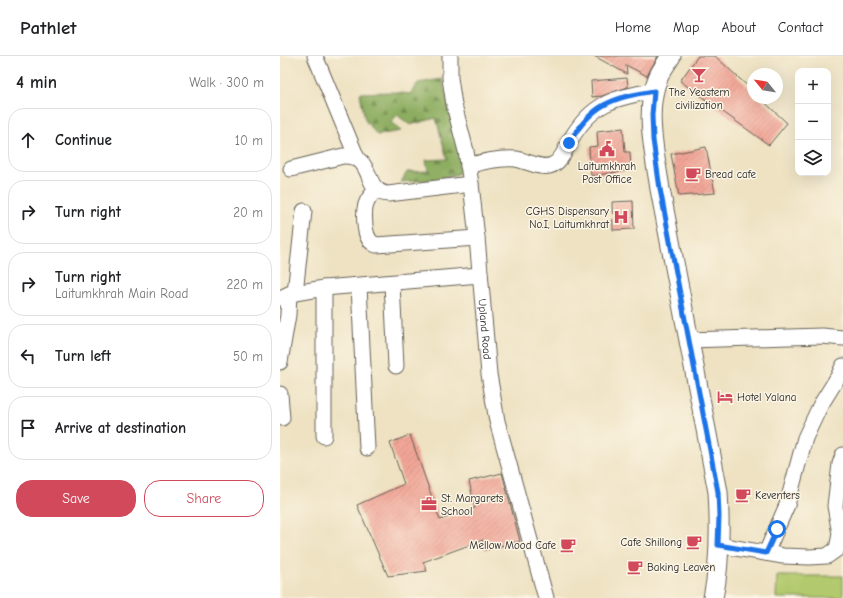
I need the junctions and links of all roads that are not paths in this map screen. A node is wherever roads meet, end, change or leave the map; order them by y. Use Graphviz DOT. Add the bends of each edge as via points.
graph roads {
  1 [pos="315,56"];
  2 [pos="450,56"];
  3 [pos="671,56"];
  4 [pos="654,91"];
  5 [pos="357,158"];
  6 [pos="468,166"];
  7 [pos="291,169"];
  8 [pos="471,184"];
  9 [pos="377,189"];
  10 [pos="304,211"];
  11 [pos="477,238"];
  12 [pos="480,275"];
  13 [pos="392,283"];
  14 [pos="359,286"];
  15 [pos="324,288"];
  16 [pos="288,295"];
  17 [pos="843,338"];
  18 [pos="689,340"];
  19 [pos="280,362"];
  20 [pos="396,366"];
  21 [pos="843,366"];
  22 [pos="280,394"];
  23 [pos="282,418"];
  24 [pos="324,436"];
  25 [pos="368,448"];
  26 [pos="843,455"];
  27 [pos="718,545"];
  28 [pos="766,553"];
  29 [pos="546,598"];
  30 [pos="713,598"];
  1 -- 5 [label="street"];
  2 -- 6 [label="street, Upland Road" via="454,105"];
  3 -- 4 [label="street" via="658,77"];
  4 -- 6 [label="street" via="628,95 600,107 578,128 555,164 539,166 517,159 502,159"];
  4 -- 18 [label="street" via="653,140"];
  5 -- 7 [label="street" via="343,156"];
  5 -- 9 [label="street" via="363,163"];
  6 -- 8 [label="street, Upland Road"];
  8 -- 9 [label="street" via="388,194"];
  8 -- 11 [label="street, Upland Road"];
  9 -- 11 [label="street" via="365,208 365,230 370,241 376,244"];
  10 -- 16 [label="street"];
  11 -- 12 [label="street, Upland Road"];
  12 -- 13 [label="street"];
  12 -- 29 [label="street, Upland Road" via="489,374 497,421"];
  13 -- 14 [label="street"];
  13 -- 20 [label="street"];
  14 -- 15 [label="street"];
  14 -- 25 [label="street"];
  15 -- 16 [label="street"];
  15 -- 24 [label="street"];
  16 -- 19 [label="street" via="288,315"];
  17 -- 18 [label="street" via="822,336"];
  18 -- 27 [label="street" via="718,492"];
  21 -- 28 [label="street" via="805,438 787,505"];
  22 -- 23 [label="street"];
  26 -- 28 [label="street" via="835,506 840,534 837,549 827,556 783,556"];
  27 -- 28 [label="street"];
  27 -- 30 [label="street"];
}
